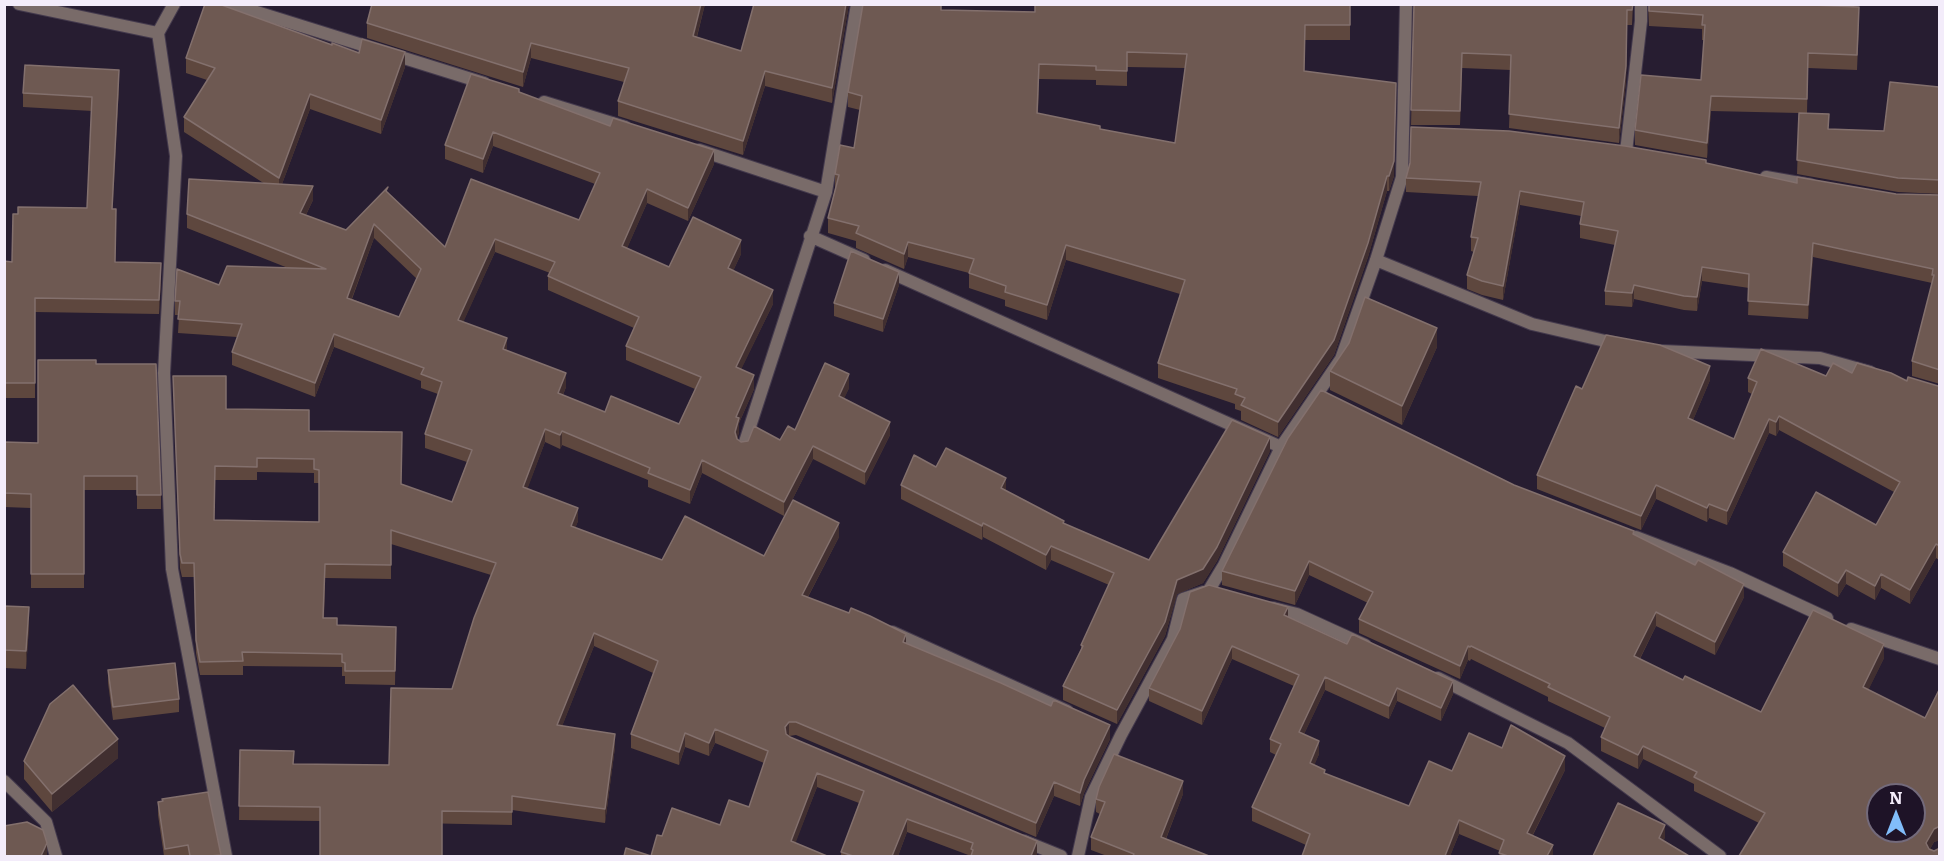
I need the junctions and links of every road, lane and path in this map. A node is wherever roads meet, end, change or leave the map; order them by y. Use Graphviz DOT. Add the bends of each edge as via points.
graph roads {
  1 [pos="19,4"];
  2 [pos="174,4"];
  3 [pos="231,4"];
  4 [pos="857,4"];
  5 [pos="1406,4"];
  6 [pos="1641,4"];
  7 [pos="158,33"];
  8 [pos="493,86"];
  9 [pos="527,97"];
  10 [pos="641,132"];
  11 [pos="687,147"];
  12 [pos="1626,153"];
  13 [pos="1756,175"];
  14 [pos="1826,188"];
  15 [pos="826,192"];
  16 [pos="810,236"];
  17 [pos="1376,260"];
  18 [pos="1628,346"];
  19 [pos="1650,350"];
  20 [pos="1885,377"];
  21 [pos="1281,447"];
  22 [pos="743,448"];
  23 [pos="1630,534"];
  24 [pos="1264,605"];
  25 [pos="877,625"];
  26 [pos="1381,652"];
  27 [pos="1940,659"];
  28 [pos="1423,670"];
  29 [pos="1079,716"];
  30 [pos="4,780"];
  31 [pos="1008,834"];
  32 [pos="56,856"];
  33 [pos="226,856"];
  34 [pos="1061,856"];
  35 [pos="1078,856"];
  36 [pos="1720,856"];
  1 -- 7 [label="street"];
  2 -- 7 [label="street"];
  3 -- 8 [label="street"];
  4 -- 15 [label="street"];
  5 -- 17 [label="street" via="1409,133 1402,177"];
  6 -- 12 [label="street"];
  7 -- 33 [label="street" via="176,156 164,373 172,568"];
  9 -- 10 [label="street"];
  11 -- 15 [label="street"];
  13 -- 14 [label="street"];
  15 -- 16 [label="street"];
  16 -- 21 [label="street"];
  16 -- 22 [label="street"];
  17 -- 18 [label="street" via="1532,324"];
  17 -- 21 [label="street" via="1341,359 1323,395"];
  19 -- 20 [label="street" via="1820,358"];
  21 -- 35 [label="street" via="1214,592 1184,599 1173,639 1116,733 1091,797"];
  23 -- 27 [label="street" via="1730,573 1859,633"];
  24 -- 26 [label="street" via="1297,614"];
  25 -- 29 [label="street"];
  28 -- 36 [label="street" via="1568,743"];
  30 -- 32 [label="street" via="46,822"];
  31 -- 34 [label="street"];
}
